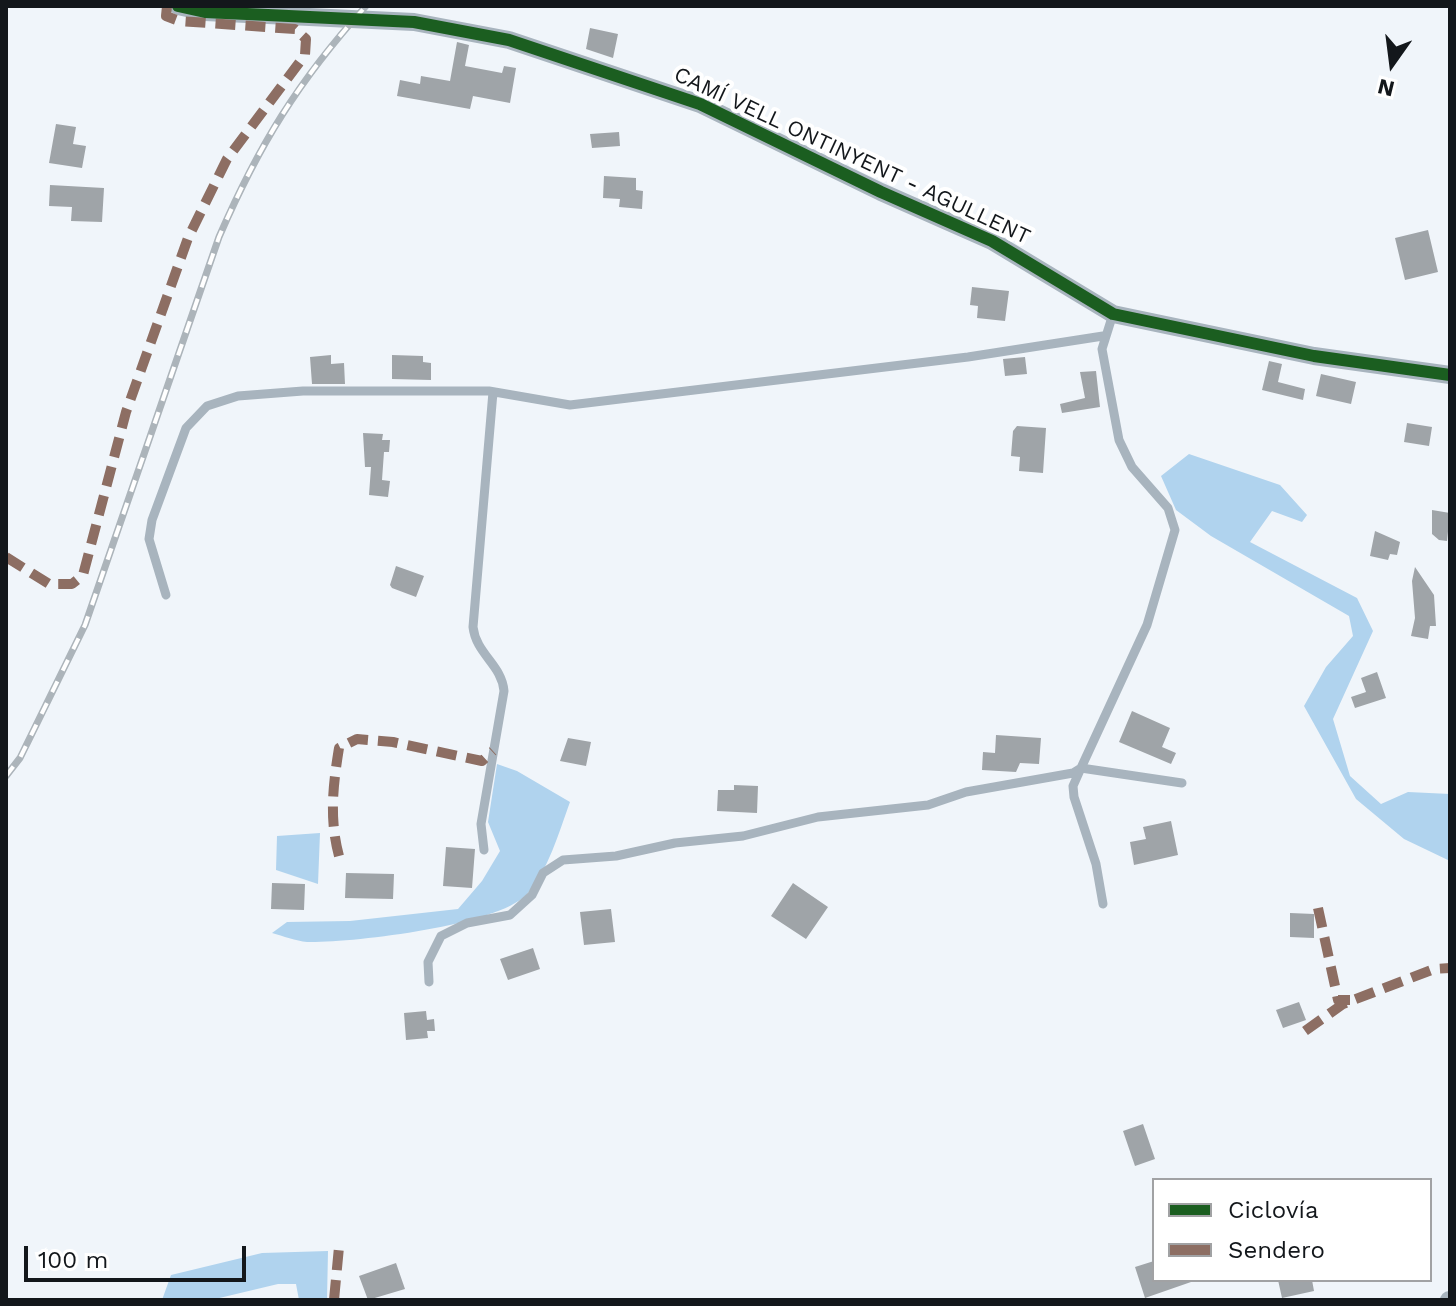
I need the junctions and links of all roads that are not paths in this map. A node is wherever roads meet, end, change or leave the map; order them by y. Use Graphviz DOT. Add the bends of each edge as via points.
graph roads {
  1 [pos="178,6"];
  2 [pos="1113,314"];
  3 [pos="1103,336"];
  4 [pos="1450,375"];
  5 [pos="493,392"];
  6 [pos="166,595"];
  7 [pos="1081,768"];
  8 [pos="1182,783"];
  9 [pos="484,850"];
  10 [pos="1103,904"];
  11 [pos="429,982"];
  1 -- 2 [label="street, CAMÍ VELL ONTINYENT - AGULLENT" via="453,27 608,71 700,104 967,229"];
  2 -- 3 [label="lane"];
  2 -- 4 [label="street, CAMÍ VELL ONTINYENT - AGULLENT" via="1314,356"];
  3 -- 5 [label="lane" via="570,405"];
  3 -- 7 [label="lane" via="1119,440 1132,467 1168,508 1175,530 1147,625"];
  5 -- 6 [label="lane" via="303,391 238,396 207,406 194,415 178,444 152,520 152,556"];
  5 -- 9 [label="lane" via="473,627 479,649 503,679 504,691 481,824"];
  7 -- 8 [label="lane"];
  7 -- 10 [label="lane" via="1074,797"];
  7 -- 11 [label="lane" via="928,805 818,817 743,836 563,860 543,873 532,895 510,915 467,923 441,936 428,962"];
}
